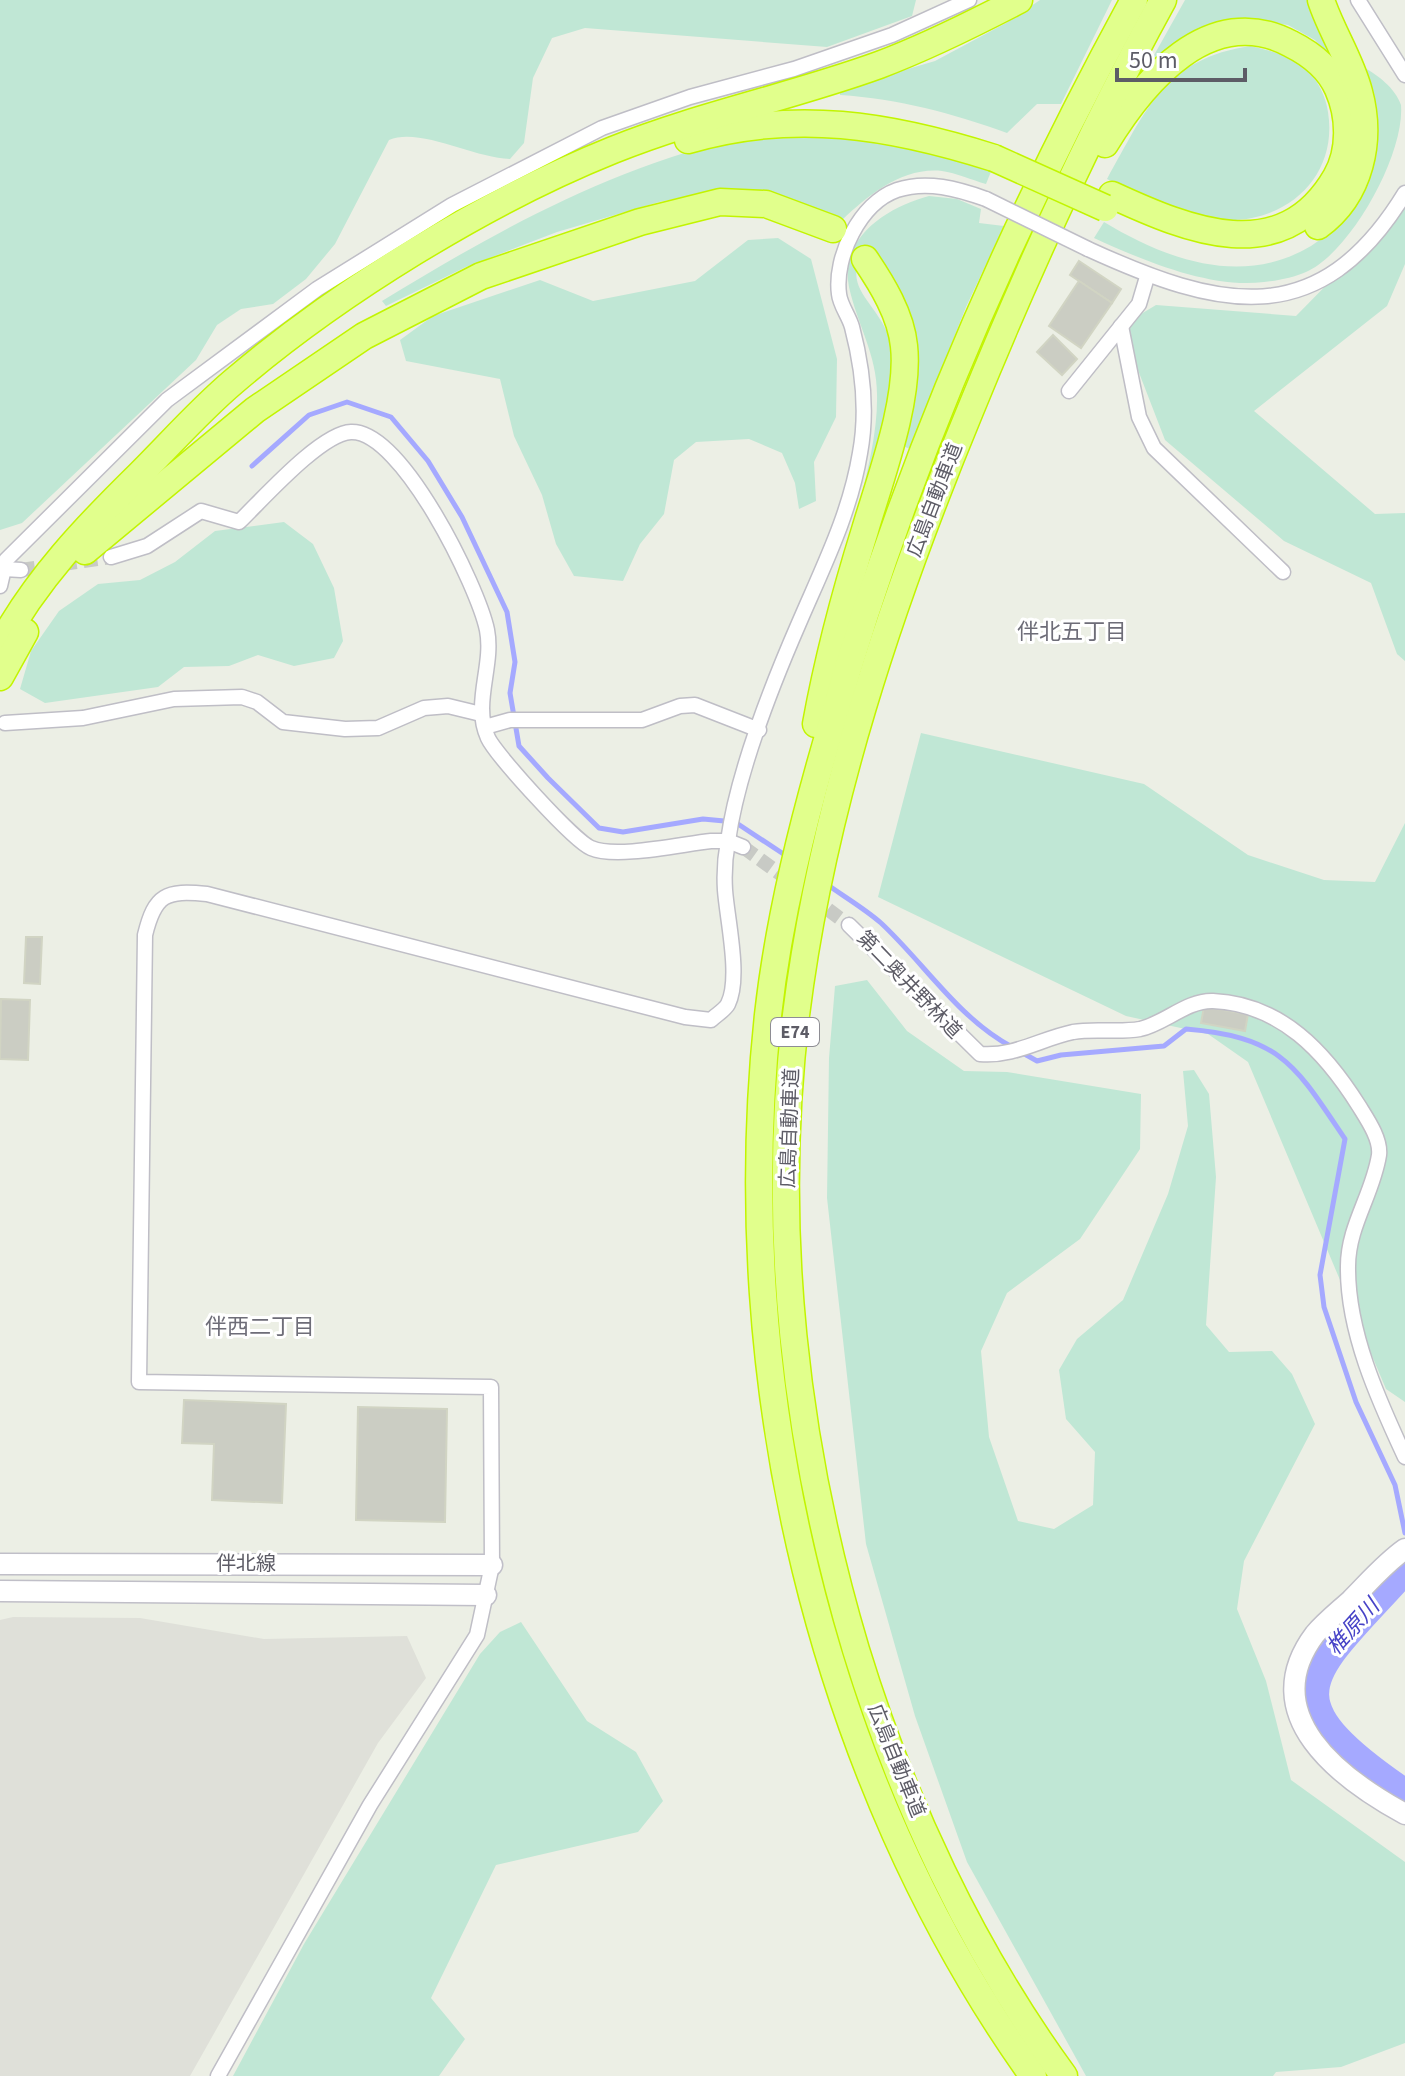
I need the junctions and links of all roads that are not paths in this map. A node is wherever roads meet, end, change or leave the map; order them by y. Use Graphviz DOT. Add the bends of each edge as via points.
graph roads {
  1 [pos="969,0"];
  2 [pos="1019,0"];
  3 [pos="1134,0"];
  4 [pos="1163,0"];
  5 [pos="1321,0"];
  6 [pos="1358,0"];
  7 [pos="1405,75"];
  8 [pos="713,114"];
  9 [pos="997,151"];
  10 [pos="1405,193"];
  11 [pos="1108,202"];
  12 [pos="833,229"];
  13 [pos="865,259"];
  14 [pos="1147,277"];
  15 [pos="1007,320"];
  16 [pos="1121,326"];
  17 [pos="1069,391"];
  18 [pos="85,551"];
  19 [pos="111,557"];
  20 [pos="4,569"];
  21 [pos="21,570"];
  22 [pos="1283,572"];
  23 [pos="0,586"];
  24 [pos="0,646"];
  25 [pos="0,677"];
  26 [pos="483,720"];
  27 [pos="5,723"];
  28 [pos="759,730"];
  29 [pos="728,841"];
  30 [pos="743,847"];
  31 [pos="787,898"];
  32 [pos="849,925"];
  33 [pos="1405,1457"];
  34 [pos="1405,1549"];
  35 [pos="0,1564"];
  36 [pos="492,1565"];
  37 [pos="0,1591"];
  38 [pos="486,1595"];
  39 [pos="1405,1814"];
  40 [pos="218,2076"];
  41 [pos="1033,2076"];
  42 [pos="1064,2076"];
  1 -- 20 [label="street" via="892,35 602,128 452,205 317,289 167,400 6,560"];
  2 -- 8 [label="highway" via="878,65"];
  3 -- 31 [label="highway, 広島自動車道 / E74" via="1035,193 921,459 849,663"];
  4 -- 15 [label="highway, 広島自動車道 / E74" via="1121,76"];
  5 -- 11 [label="highway" via="1359,91 1364,120 1357,176 1323,222 1289,242 1232,251 1163,235"];
  6 -- 7 [label="street"];
  8 -- 9 [label="highway" via="770,108 887,114 935,123"];
  8 -- 24 [label="highway" via="609,152 516,195 323,314 232,382 75,539 16,616"];
  9 -- 11 [label="highway, bridge"];
  9 -- 18 [label="highway" via="873,126 781,123 716,132 656,149 556,192 424,263 243,393"];
  10 -- 14 [label="street" via="1383,229 1337,273 1294,293 1244,298"];
  11 -- 15 [label="highway" via="1235,235 1293,223 1313,209 1341,169 1346,115 1338,89 1305,51 1257,33 1205,40 1177,56 1125,110"];
  12 -- 18 [label="highway" via="766,204 720,202 640,222 481,276 364,336 255,410"];
  13 -- 31 [label="highway" via="885,289 904,346 900,401 822,691"];
  14 -- 16 [label="street" via="1139,304"];
  14 -- 28 [label="street, bridge" via="958,189 929,185 896,190 874,207 851,234 839,260 839,296 861,363 865,407 860,453 842,527 797,626"];
  15 -- 42 [label="highway, 広島自動車道 / E74" via="909,564 839,795 796,1018 787,1242 795,1355 812,1475 837,1587 875,1711 920,1821 977,1938"];
  16 -- 17 [label="street"];
  16 -- 22 [label="street" via="1139,417 1154,448"];
  18 -- 25 [label="highway" via="29,624"];
  19 -- 26 [label="street" via="147,546 201,511 239,522 327,441 351,432 380,442 414,479 446,533 487,628"];
  20 -- 21 [label="street"];
  20 -- 23 [label="street"];
  26 -- 27 [label="street" via="448,706 424,708 378,728 345,729 283,722 242,697 174,699 83,718"];
  26 -- 28 [label="street" via="642,720 695,705"];
  26 -- 29 [label="street" via="506,764 589,848 609,852"];
  28 -- 29 [label="street"];
  29 -- 30 [label="street"];
  29 -- 36 [label="street" via="724,886 733,981 728,1005 711,1020 207,894 178,891 162,897 150,912 145,935 139,1382 491,1387"];
  31 -- 41 [label="highway, 広島自動車道 / E74" via="768,1013 760,1129 762,1272 785,1478 810,1590 846,1709 890,1821 951,1943"];
  32 -- 33 [label="street, 第二奥井野林道" via="980,1054 1001,1056 1074,1032 1142,1029 1210,1001 1253,1008 1300,1032 1336,1069 1371,1125 1379,1153 1354,1227 1348,1265 1353,1319"];
  34 -- 39 [label="street" via="1315,1634 1297,1669 1295,1701 1303,1727 1322,1756 1365,1792"];
  35 -- 36 [label="street, 伴北線"];
  36 -- 38 [label="street"];
  37 -- 38 [label="street, 伴北線"];
  38 -- 40 [label="street" via="477,1635 370,1805"];
}
